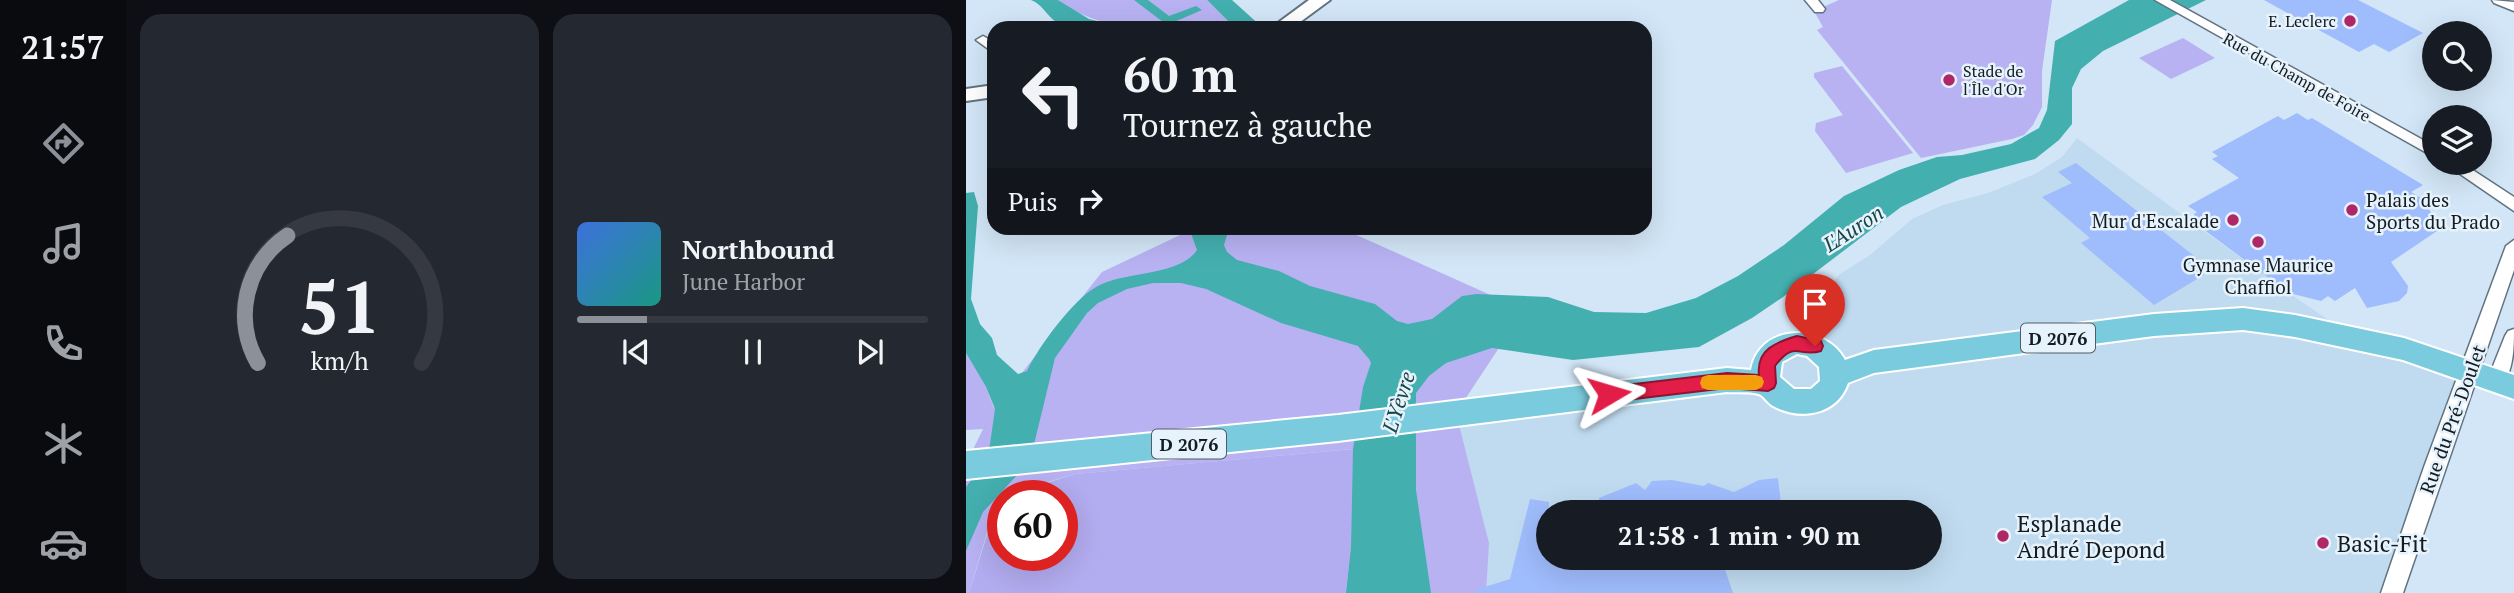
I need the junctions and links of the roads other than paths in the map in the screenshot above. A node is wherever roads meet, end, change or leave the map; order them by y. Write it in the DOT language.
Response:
graph roads {
  1 [pos="1321,0"];
  2 [pos="2162,0"];
  3 [pos="2498,0"];
  4 [pos="2514,8"];
  5 [pos="2190,15"];
  6 [pos="1290,21"];
  7 [pos="2218,30"];
  8 [pos="987,92"];
  9 [pos="966,95"];
  10 [pos="2422,145"];
  11 [pos="2469,175"];
  12 [pos="2514,205"];
  13 [pos="2514,246"];
  14 [pos="2512,347"];
  15 [pos="1833,366"];
  16 [pos="2469,372"];
  17 [pos="1767,374"];
  18 [pos="2505,384"];
  19 [pos="966,465"];
  20 [pos="2392,593"];
  1 -- 6 [label="main road"];
  2 -- 5 [label="street, Rue du Champ de Foire"];
  3 -- 4 [label="street"];
  5 -- 7 [label="street, Rue du Champ de Foire"];
  5 -- 10 [label="street, Rue du Champ de Foire"];
  8 -- 9 [label="main road"];
  11 -- 12 [label="street"];
  13 -- 16 [label="street, Rue du Pré-Doulet"];
  14 -- 18 [label="street, Rue du Pré-Doulet"];
  15 -- 16 [label="main road, D 2076"];
  15 -- 17 [label="main road"];
  15 -- 17 [label="main road"];
  16 -- 18 [label="main road, D 2076"];
  16 -- 20 [label="street, Rue du Pré-Doulet"];
  17 -- 19 [label="main road, D 2076"];
}
